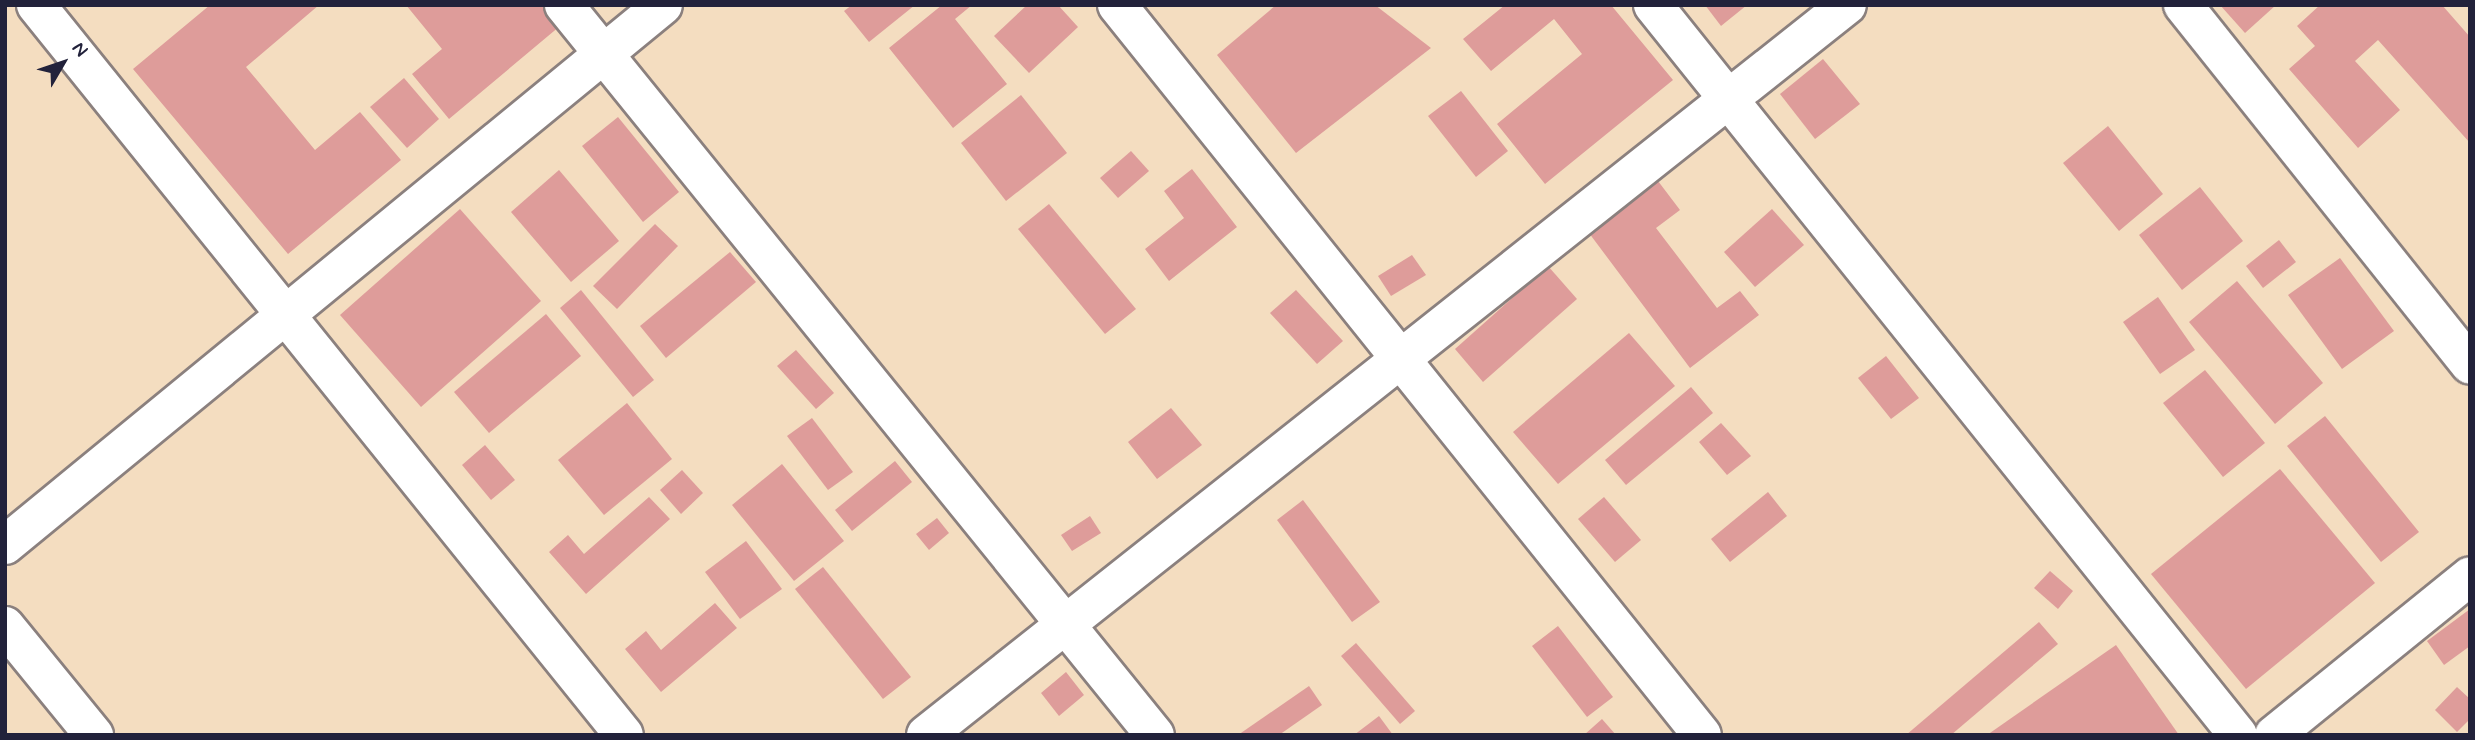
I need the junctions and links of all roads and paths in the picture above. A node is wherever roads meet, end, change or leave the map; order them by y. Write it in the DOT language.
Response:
graph roads {
  1 [pos="36,5"];
  2 [pos="564,5"];
  3 [pos="663,5"];
  4 [pos="1117,5"];
  5 [pos="1653,5"];
  6 [pos="1847,5"];
  7 [pos="2183,5"];
  8 [pos="604,54"];
  9 [pos="1729,99"];
  10 [pos="286,315"];
  11 [pos="1403,357"];
  12 [pos="2470,364"];
  13 [pos="5,545"];
  14 [pos="2470,576"];
  15 [pos="1065,624"];
  16 [pos="5,626"];
  17 [pos="94,735"];
  18 [pos="624,735"];
  19 [pos="926,735"];
  20 [pos="1155,735"];
  21 [pos="1702,735"];
  22 [pos="2238,735"];
  23 [pos="2274,735"];
  1 -- 10 [label="street"];
  2 -- 8 [label="street"];
  3 -- 8 [label="street"];
  4 -- 11 [label="street"];
  5 -- 9 [label="street"];
  6 -- 9 [label="street"];
  7 -- 12 [label="street"];
  8 -- 10 [label="street"];
  8 -- 15 [label="street"];
  9 -- 11 [label="street"];
  9 -- 22 [label="street"];
  10 -- 13 [label="street"];
  10 -- 18 [label="street"];
  11 -- 15 [label="street"];
  11 -- 21 [label="street"];
  14 -- 23 [label="street"];
  15 -- 19 [label="street"];
  15 -- 20 [label="street"];
  16 -- 17 [label="street"];
}
